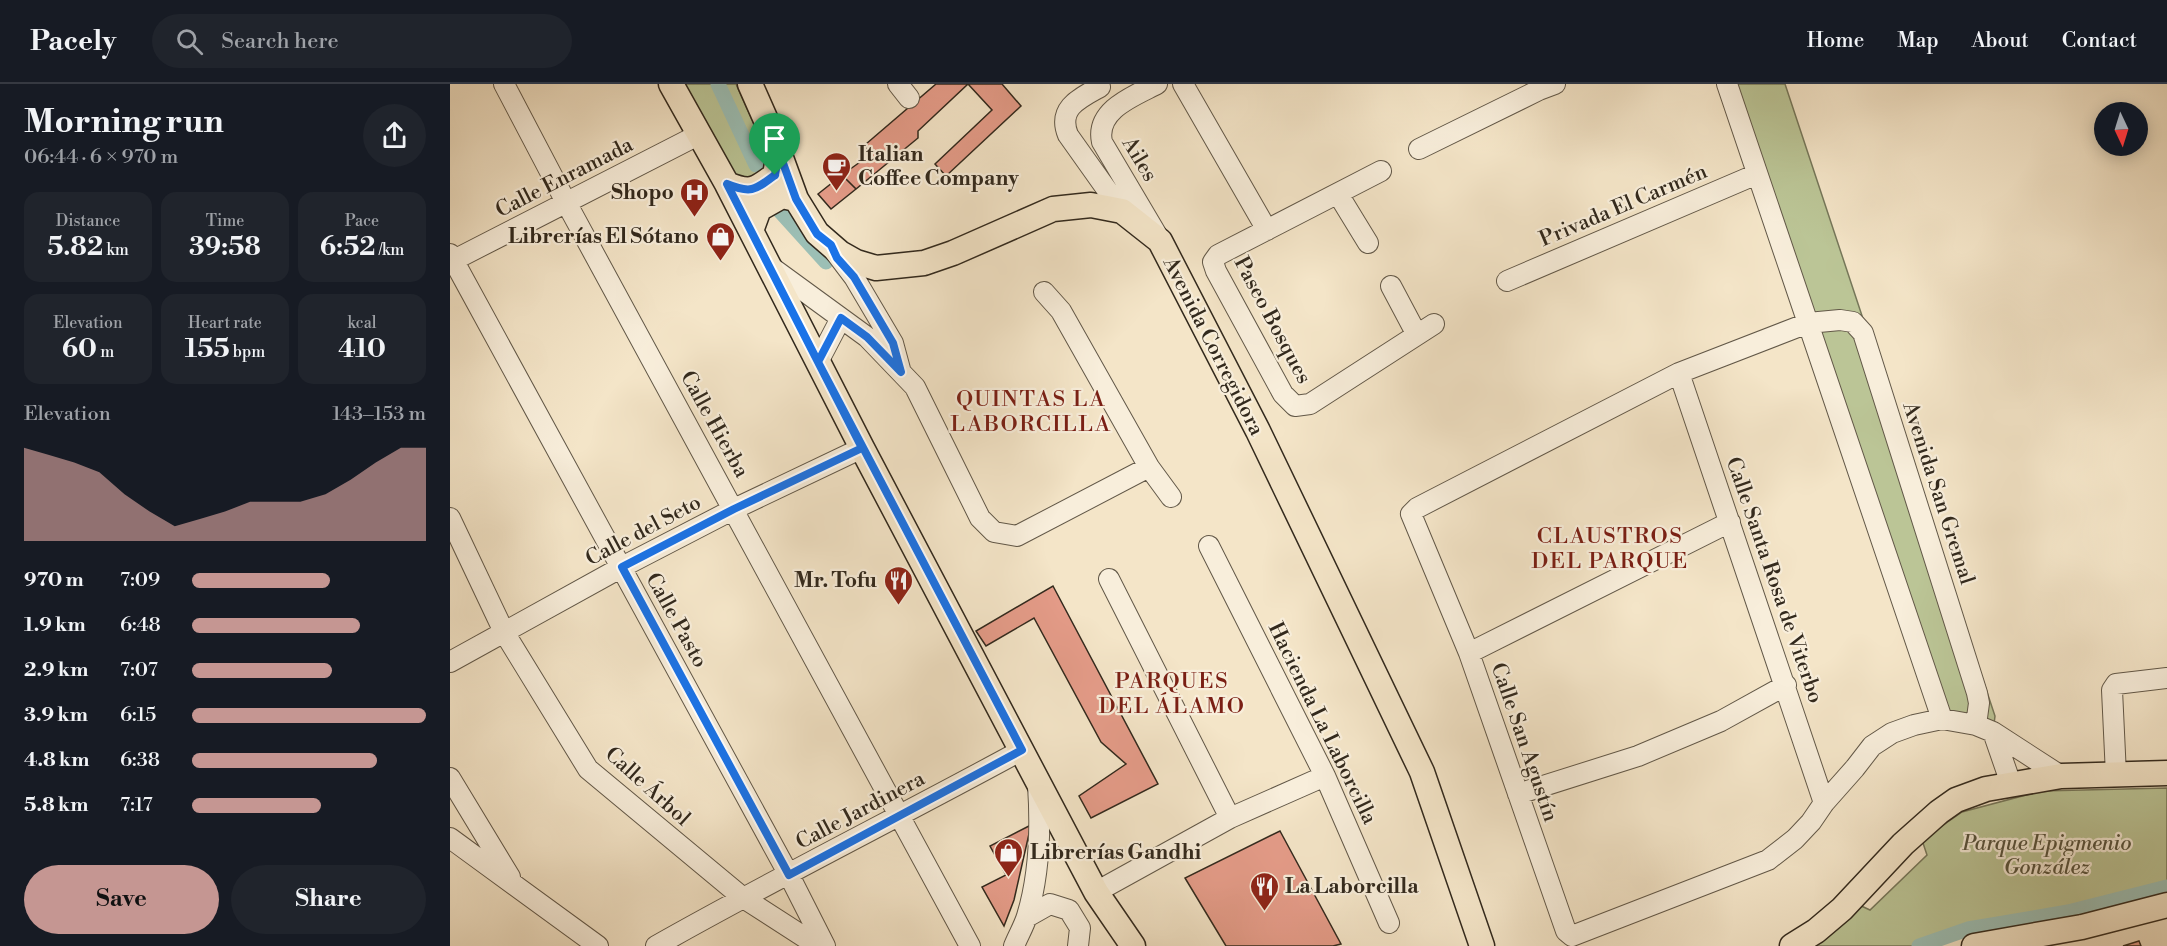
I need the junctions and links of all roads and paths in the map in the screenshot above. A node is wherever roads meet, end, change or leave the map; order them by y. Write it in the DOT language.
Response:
graph roads {
  1 [pos="504,84"];
  2 [pos="671,84"];
  3 [pos="750,84"];
  4 [pos="1157,84"];
  5 [pos="1183,84"];
  6 [pos="1515,84"];
  7 [pos="1727,84"];
  8 [pos="1099,86"];
  9 [pos="1547,87"];
  10 [pos="1120,103"];
  11 [pos="700,134"];
  12 [pos="1419,148"];
  13 [pos="779,152"];
  14 [pos="1381,171"];
  15 [pos="1757,174"];
  16 [pos="1126,183"];
  17 [pos="727,184"];
  18 [pos="1106,189"];
  19 [pos="1338,194"];
  20 [pos="796,199"];
  21 [pos="567,204"];
  22 [pos="1122,211"];
  23 [pos="1268,230"];
  24 [pos="751,231"];
  25 [pos="1160,241"];
  26 [pos="1368,243"];
  27 [pos="831,245"];
  28 [pos="451,259"];
  29 [pos="771,267"];
  30 [pos="1507,281"];
  31 [pos="1391,286"];
  32 [pos="1044,292"];
  33 [pos="841,318"];
  34 [pos="1808,323"];
  35 [pos="1434,324"];
  36 [pos="1417,335"];
  37 [pos="818,362"];
  38 [pos="901,372"];
  39 [pos="1679,373"];
  40 [pos="862,448"];
  41 [pos="1149,467"];
  42 [pos="1172,497"];
  43 [pos="734,509"];
  44 [pos="450,518"];
  45 [pos="1730,522"];
  46 [pos="1209,546"];
  47 [pos="622,567"];
  48 [pos="1109,579"];
  49 [pos="504,632"];
  50 [pos="1469,653"];
  51 [pos="450,662"];
  52 [pos="2167,678"];
  53 [pos="1786,685"];
  54 [pos="1942,719"];
  55 [pos="1985,729"];
  56 [pos="1022,750"];
  57 [pos="2167,773"];
  58 [pos="2116,775"];
  59 [pos="1325,776"];
  60 [pos="2061,776"];
  61 [pos="1038,780"];
  62 [pos="452,782"];
  63 [pos="2012,784"];
  64 [pos="1518,794"];
  65 [pos="1824,803"];
  66 [pos="450,805"];
  67 [pos="898,818"];
  68 [pos="1230,818"];
  69 [pos="450,838"];
  70 [pos="789,875"];
  71 [pos="514,884"];
  72 [pos="1096,892"];
  73 [pos="742,897"];
  74 [pos="2167,905"];
  75 [pos="1027,917"];
  76 [pos="1389,923"];
  77 [pos="2082,927"];
  78 [pos="598,946"];
  79 [pos="656,946"];
  80 [pos="819,946"];
  81 [pos="825,946"];
  82 [pos="970,946"];
  83 [pos="1014,946"];
  84 [pos="1078,946"];
  85 [pos="1132,946"];
  86 [pos="1482,946"];
  87 [pos="1792,946"];
  88 [pos="1974,946"];
  89 [pos="2025,946"];
  1 -- 21 [label="street, Calle Hierba"];
  2 -- 11 [label="main road"];
  3 -- 13 [label="main road, Avenida Corregidora"];
  4 -- 10 [label="street, Ailes"];
  5 -- 23 [label="street, Paseo Bosques"];
  6 -- 9 [label="street"];
  7 -- 15 [label="street"];
  8 -- 10 [label="street"];
  8 -- 18 [label="street"];
  9 -- 12 [label="street"];
  10 -- 16 [label="street, Ailes"];
  11 -- 17 [label="main road"];
  11 -- 21 [label="street, Calle Enramada"];
  13 -- 17 [label="main road"];
  13 -- 20 [label="main road, Avenida Corregidora"];
  14 -- 19 [label="street, Paseo Bosques"];
  15 -- 30 [label="street, Privada El Carmén"];
  15 -- 34 [label="street"];
  16 -- 18 [label="street"];
  16 -- 25 [label="street, Ailes"];
  17 -- 24 [label="main road"];
  18 -- 22 [label="street"];
  19 -- 23 [label="street, Paseo Bosques"];
  19 -- 26 [label="street"];
  20 -- 24 [label="main road"];
  20 -- 27 [label="main road, Avenida Corregidora"];
  21 -- 28 [label="street, Calle Enramada"];
  21 -- 43 [label="street, Calle Hierba"];
  22 -- 25 [label="main road, Avenida Corregidora"];
  22 -- 27 [label="main road, Avenida Corregidora"];
  23 -- 36 [label="street, Paseo Bosques"];
  24 -- 29 [label="main road"];
  25 -- 86 [label="main road, Avenida Corregidora"];
  27 -- 38 [label="street"];
  28 -- 47 [label="street, Calle Pasto"];
  29 -- 33 [label="street"];
  29 -- 37 [label="main road"];
  31 -- 36 [label="street"];
  32 -- 41 [label="street"];
  33 -- 37 [label="street"];
  33 -- 38 [label="street"];
  34 -- 39 [label="street, Calle San Agustín"];
  34 -- 54 [label="street"];
  34 -- 55 [label="street, Avenida San Gremal"];
  35 -- 36 [label="street, Paseo Bosques"];
  37 -- 40 [label="main road"];
  38 -- 41 [label="street"];
  39 -- 45 [label="street, Calle Santa Rosa de Viterbo"];
  39 -- 50 [label="street, Calle San Agustín"];
  40 -- 43 [label="street, Calle del Seto"];
  40 -- 56 [label="main road"];
  41 -- 42 [label="street"];
  43 -- 47 [label="street, Calle del Seto"];
  43 -- 67 [label="street, Calle Hierba"];
  44 -- 49 [label="street, Calle Árbol"];
  45 -- 50 [label="street"];
  45 -- 53 [label="street, Calle Santa Rosa de Viterbo"];
  46 -- 59 [label="street, Hacienda La Laborcilla"];
  47 -- 49 [label="street, Calle del Seto"];
  47 -- 70 [label="street, Calle Pasto"];
  48 -- 68 [label="street"];
  49 -- 51 [label="street, Calle del Seto"];
  49 -- 73 [label="street, Calle Árbol"];
  50 -- 64 [label="street, Calle San Agustín"];
  52 -- 58 [label="street"];
  53 -- 64 [label="street"];
  53 -- 65 [label="street, Calle Santa Rosa de Viterbo"];
  54 -- 55 [label="street, Calle San Agustín"];
  54 -- 65 [label="street, Calle San Agustín"];
  55 -- 60 [label="street, Calle San Agustín"];
  55 -- 63 [label="street"];
  56 -- 61 [label="main road"];
  56 -- 67 [label="street, Calle Jardinera"];
  57 -- 58 [label="main road"];
  58 -- 60 [label="main road"];
  59 -- 68 [label="street"];
  59 -- 76 [label="street, Hacienda La Laborcilla"];
  60 -- 63 [label="main road"];
  61 -- 72 [label="main road"];
  61 -- 75 [label="street"];
  62 -- 66 [label="street"];
  62 -- 71 [label="street"];
  63 -- 87 [label="main road"];
  64 -- 65 [label="street, Calle San Agustín"];
  67 -- 70 [label="street, Calle Jardinera"];
  67 -- 82 [label="street, Calle Hierba"];
  68 -- 72 [label="street"];
  69 -- 71 [label="street"];
  70 -- 73 [label="street, Calle Jardinera"];
  70 -- 81 [label="street, Calle Pasto"];
  71 -- 78 [label="street"];
  72 -- 85 [label="main road"];
  73 -- 79 [label="street, Calle Jardinera"];
  73 -- 80 [label="street, Calle Árbol"];
  74 -- 77 [label="main road"];
  75 -- 83 [label="street"];
  75 -- 84 [label="street"];
  77 -- 88 [label="main road"];
  77 -- 89 [label="main road"];
}
